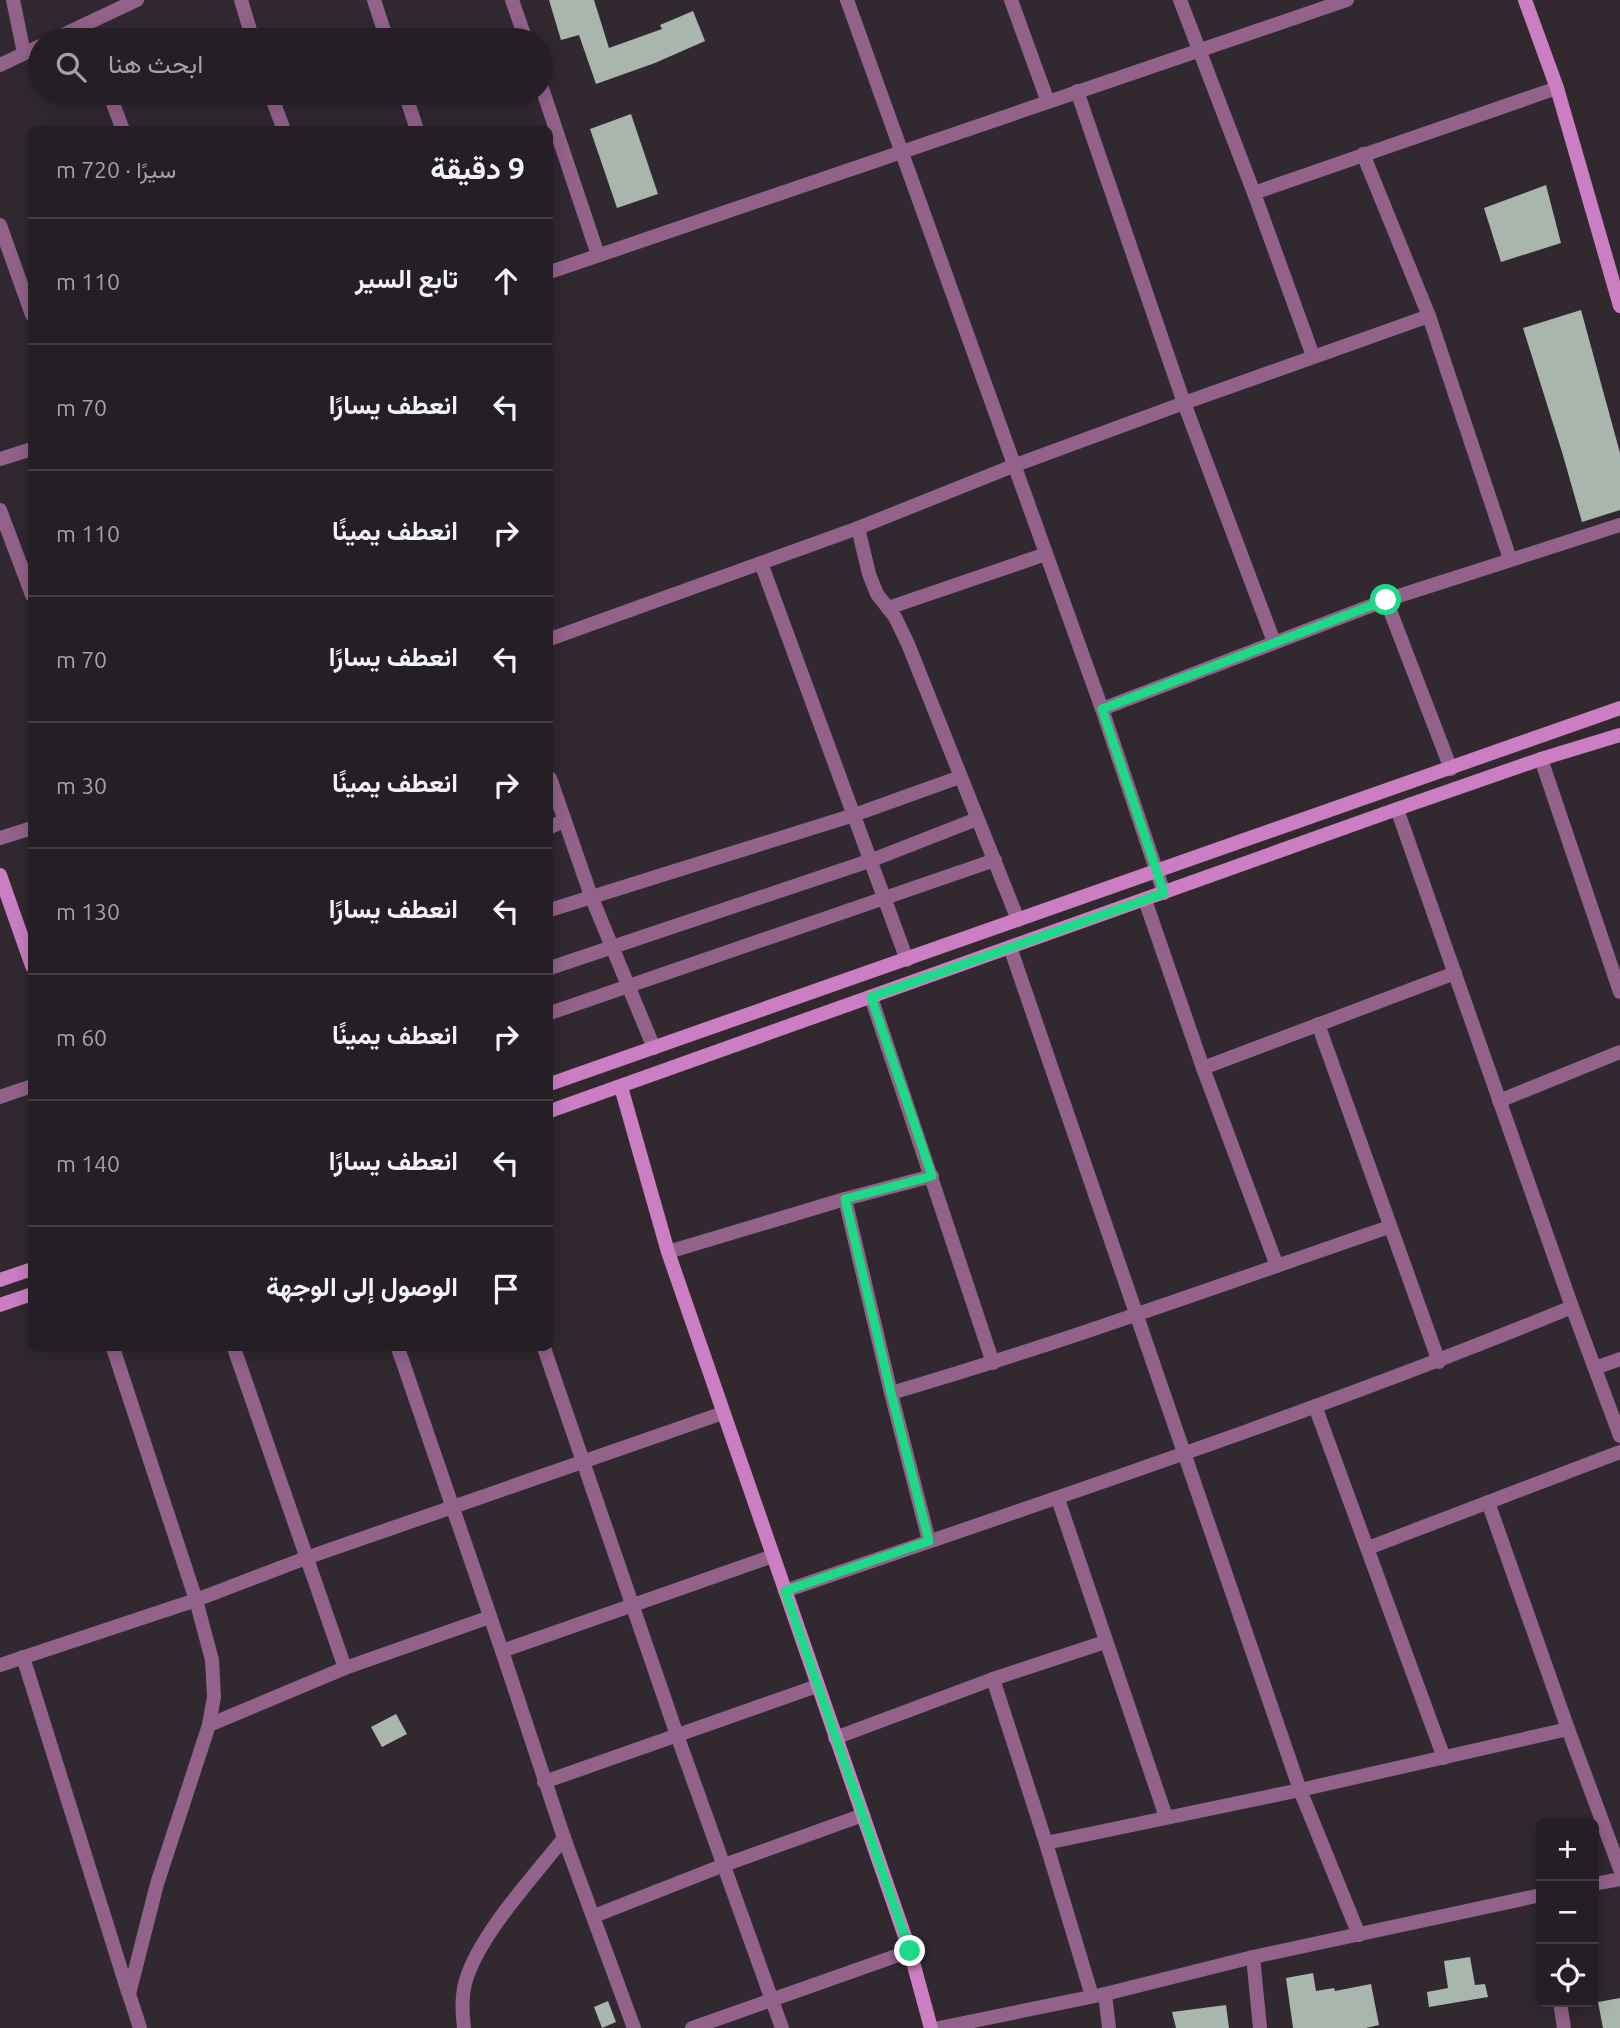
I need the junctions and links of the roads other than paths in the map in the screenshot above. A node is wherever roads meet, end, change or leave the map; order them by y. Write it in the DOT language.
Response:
graph roads {
  1 [pos="13,0"];
  2 [pos="241,0"];
  3 [pos="374,0"];
  4 [pos="512,0"];
  5 [pos="847,0"];
  6 [pos="1011,0"];
  7 [pos="1180,0"];
  8 [pos="1347,0"];
  9 [pos="1525,0"];
  10 [pos="129,2"];
  11 [pos="1325,4"];
  12 [pos="83,26"];
  13 [pos="79,28"];
  14 [pos="249,28"];
  15 [pos="383,28"];
  16 [pos="522,28"];
  17 [pos="1198,50"];
  18 [pos="28,51"];
  19 [pos="24,53"];
  20 [pos="0,65"];
  21 [pos="1557,88"];
  22 [pos="1077,91"];
  23 [pos="1048,102"];
  24 [pos="114,105"];
  25 [pos="275,105"];
  26 [pos="409,105"];
  27 [pos="548,105"];
  28 [pos="121,126"];
  29 [pos="282,126"];
  30 [pos="415,126"];
  31 [pos="903,152"];
  32 [pos="1363,154"];
  33 [pos="1254,193"];
  34 [pos="0,225"];
  35 [pos="598,255"];
  36 [pos="553,271"];
  37 [pos="28,304"];
  38 [pos="1620,306"];
  39 [pos="1429,316"];
  40 [pos="1313,356"];
  41 [pos="1184,403"];
  42 [pos="28,450"];
  43 [pos="0,459"];
  44 [pos="1013,466"];
  45 [pos="0,510"];
  46 [pos="1620,525"];
  47 [pos="858,528"];
  48 [pos="1046,554"];
  49 [pos="1510,559"];
  50 [pos="761,564"];
  51 [pos="28,584"];
  52 [pos="1386,600"];
  53 [pos="888,608"];
  54 [pos="553,638"];
  55 [pos="1274,642"];
  56 [pos="1620,708"];
  57 [pos="1102,709"];
  58 [pos="1620,735"];
  59 [pos="1541,759"];
  60 [pos="1451,769"];
  61 [pos="960,777"];
  62 [pos="553,798"];
  63 [pos="1397,809"];
  64 [pos="853,815"];
  65 [pos="977,819"];
  66 [pos="557,824"];
  67 [pos="28,829"];
  68 [pos="0,838"];
  69 [pos="872,860"];
  70 [pos="995,860"];
  71 [pos="1156,871"];
  72 [pos="0,876"];
  73 [pos="1164,893"];
  74 [pos="591,896"];
  75 [pos="885,898"];
  76 [pos="1144,900"];
  77 [pos="553,909"];
  78 [pos="1018,920"];
  79 [pos="611,946"];
  80 [pos="1010,947"];
  81 [pos="28,955"];
  82 [pos="907,960"];
  83 [pos="553,967"];
  84 [pos="1455,973"];
  85 [pos="627,985"];
  86 [pos="1620,992"];
  87 [pos="871,997"];
  88 [pos="553,1012"];
  89 [pos="1318,1024"];
  90 [pos="654,1048"];
  91 [pos="1620,1052"];
  92 [pos="631,1056"];
  93 [pos="1203,1068"];
  94 [pos="640,1080"];
  95 [pos="553,1083"];
  96 [pos="28,1087"];
  97 [pos="621,1087"];
  98 [pos="0,1097"];
  99 [pos="1499,1101"];
  100 [pos="553,1110"];
  101 [pos="932,1176"];
  102 [pos="845,1199"];
  103 [pos="1389,1227"];
  104 [pos="668,1252"];
  105 [pos="1276,1266"];
  106 [pos="28,1270"];
  107 [pos="0,1280"];
  108 [pos="28,1295"];
  109 [pos="0,1305"];
  110 [pos="1572,1307"];
  111 [pos="1137,1315"];
  112 [pos="114,1351"];
  113 [pos="235,1351"];
  114 [pos="399,1351"];
  115 [pos="545,1351"];
  116 [pos="1620,1359"];
  117 [pos="1439,1362"];
  118 [pos="993,1363"];
  119 [pos="1595,1368"];
  120 [pos="891,1393"];
  121 [pos="1315,1406"];
  122 [pos="723,1413"];
  123 [pos="1620,1436"];
  124 [pos="1183,1452"];
  125 [pos="1620,1452"];
  126 [pos="585,1463"];
  127 [pos="1058,1499"];
  128 [pos="1488,1502"];
  129 [pos="453,1508"];
  130 [pos="929,1541"];
  131 [pos="1368,1548"];
  132 [pos="773,1556"];
  133 [pos="306,1558"];
  134 [pos="785,1591"];
  135 [pos="196,1600"];
  136 [pos="635,1606"];
  137 [pos="490,1617"];
  138 [pos="1105,1642"];
  139 [pos="502,1651"];
  140 [pos="23,1657"];
  141 [pos="0,1665"];
  142 [pos="345,1668"];
  143 [pos="993,1679"];
  144 [pos="817,1686"];
  145 [pos="209,1725"];
  146 [pos="1568,1729"];
  147 [pos="677,1735"];
  148 [pos="835,1738"];
  149 [pos="1444,1758"];
  150 [pos="544,1782"];
  151 [pos="1300,1790"];
  152 [pos="863,1815"];
  153 [pos="1166,1817"];
  154 [pos="564,1838"];
  155 [pos="1046,1843"];
  156 [pos="724,1865"];
  157 [pos="1620,1869"];
  158 [pos="1620,1879"];
  159 [pos="1599,1883"];
  160 [pos="1536,1896"];
  161 [pos="594,1916"];
  162 [pos="1359,1935"];
  163 [pos="910,1951"];
  164 [pos="1253,1957"];
  165 [pos="129,1994"];
  166 [pos="1099,1995"];
  167 [pos="773,1999"];
  168 [pos="1561,2007"];
  169 [pos="139,2028"];
  170 [pos="464,2028"];
  171 [pos="634,2028"];
  172 [pos="692,2028"];
  173 [pos="782,2028"];
  174 [pos="930,2028"];
  175 [pos="939,2028"];
  176 [pos="1109,2028"];
  177 [pos="1260,2028"];
  178 [pos="1564,2028"];
  1 -- 19 [label="street"];
  2 -- 14 [label="street"];
  3 -- 15 [label="street"];
  4 -- 16 [label="street"];
  5 -- 31 [label="street"];
  6 -- 23 [label="street"];
  7 -- 17 [label="street"];
  8 -- 11 [label="street"];
  9 -- 21 [label="street"];
  10 -- 12 [label="street"];
  11 -- 17 [label="street"];
  12 -- 13 [label="street"];
  17 -- 22 [label="street"];
  17 -- 33 [label="street"];
  18 -- 19 [label="street"];
  19 -- 20 [label="street"];
  21 -- 32 [label="street"];
  21 -- 38 [label="street"];
  22 -- 23 [label="street"];
  22 -- 41 [label="street"];
  23 -- 31 [label="street"];
  24 -- 28 [label="street"];
  25 -- 29 [label="street"];
  26 -- 30 [label="street"];
  27 -- 35 [label="street"];
  31 -- 35 [label="street"];
  31 -- 44 [label="street"];
  32 -- 33 [label="street"];
  32 -- 39 [label="street"];
  33 -- 40 [label="street"];
  34 -- 37 [label="street"];
  35 -- 36 [label="street"];
  39 -- 40 [label="street"];
  39 -- 49 [label="street"];
  40 -- 41 [label="street"];
  41 -- 44 [label="street"];
  41 -- 55 [label="street"];
  42 -- 43 [label="street"];
  44 -- 47 [label="street"];
  44 -- 48 [label="street"];
  45 -- 51 [label="street"];
  46 -- 49 [label="street"];
  47 -- 50 [label="street"];
  47 -- 53 [label="street"];
  48 -- 53 [label="street"];
  48 -- 57 [label="street"];
  49 -- 52 [label="street"];
  50 -- 54 [label="street"];
  50 -- 64 [label="street"];
  52 -- 55 [label="street"];
  52 -- 60 [label="street"];
  53 -- 61 [label="street"];
  55 -- 57 [label="street"];
  56 -- 60 [label="street"];
  57 -- 71 [label="street"];
  58 -- 59 [label="street"];
  59 -- 63 [label="street"];
  59 -- 86 [label="street"];
  60 -- 71 [label="street"];
  61 -- 64 [label="street"];
  61 -- 65 [label="street"];
  62 -- 66 [label="street"];
  63 -- 73 [label="street"];
  63 -- 84 [label="street"];
  64 -- 69 [label="street"];
  64 -- 74 [label="street"];
  65 -- 69 [label="street"];
  65 -- 70 [label="street"];
  66 -- 74 [label="street"];
  67 -- 68 [label="street"];
  69 -- 75 [label="street"];
  69 -- 79 [label="street"];
  70 -- 75 [label="street"];
  70 -- 78 [label="street"];
  71 -- 73 [label="street"];
  71 -- 78 [label="street"];
  72 -- 81 [label="street"];
  73 -- 76 [label="street"];
  74 -- 77 [label="street"];
  74 -- 79 [label="street"];
  75 -- 82 [label="street"];
  75 -- 85 [label="street"];
  76 -- 80 [label="street"];
  76 -- 93 [label="street"];
  78 -- 82 [label="street"];
  79 -- 83 [label="street"];
  79 -- 85 [label="street"];
  80 -- 87 [label="street"];
  80 -- 111 [label="street"];
  82 -- 90 [label="street"];
  84 -- 89 [label="street"];
  84 -- 99 [label="street"];
  85 -- 88 [label="street"];
  85 -- 90 [label="street"];
  87 -- 94 [label="street"];
  87 -- 101 [label="street"];
  89 -- 93 [label="street"];
  89 -- 103 [label="street"];
  90 -- 92 [label="street"];
  91 -- 99 [label="street"];
  92 -- 94 [label="street"];
  92 -- 95 [label="street"];
  93 -- 105 [label="street"];
  94 -- 97 [label="street"];
  96 -- 98 [label="street"];
  97 -- 100 [label="street"];
  97 -- 104 [label="street"];
  99 -- 110 [label="street"];
  101 -- 102 [label="street"];
  101 -- 118 [label="street"];
  102 -- 104 [label="street"];
  102 -- 120 [label="street"];
  103 -- 105 [label="street"];
  103 -- 117 [label="street"];
  104 -- 122 [label="street"];
  105 -- 111 [label="street"];
  106 -- 107 [label="street"];
  108 -- 109 [label="street"];
  110 -- 117 [label="street"];
  110 -- 119 [label="street"];
  111 -- 118 [label="street"];
  111 -- 124 [label="street"];
  112 -- 135 [label="street"];
  113 -- 133 [label="street"];
  114 -- 129 [label="street"];
  115 -- 126 [label="street"];
  116 -- 119 [label="street"];
  117 -- 121 [label="street"];
  118 -- 120 [label="street"];
  119 -- 123 [label="street"];
  120 -- 130 [label="street"];
  121 -- 124 [label="street"];
  121 -- 131 [label="street"];
  122 -- 126 [label="street"];
  122 -- 132 [label="street"];
  124 -- 127 [label="street"];
  124 -- 151 [label="street"];
  125 -- 128 [label="street"];
  126 -- 129 [label="street"];
  126 -- 136 [label="street"];
  127 -- 130 [label="street"];
  127 -- 138 [label="street"];
  128 -- 131 [label="street"];
  128 -- 146 [label="street"];
  129 -- 133 [label="street"];
  129 -- 137 [label="street"];
  130 -- 134 [label="street"];
  131 -- 149 [label="street"];
  132 -- 134 [label="street"];
  132 -- 136 [label="street"];
  133 -- 135 [label="street"];
  133 -- 142 [label="street"];
  134 -- 144 [label="street"];
  135 -- 140 [label="street"];
  135 -- 145 [label="street"];
  136 -- 139 [label="street"];
  136 -- 147 [label="street"];
  137 -- 139 [label="street"];
  137 -- 142 [label="street"];
  138 -- 143 [label="street"];
  138 -- 153 [label="street"];
  139 -- 150 [label="street"];
  140 -- 141 [label="street"];
  140 -- 165 [label="street"];
  142 -- 145 [label="street"];
  143 -- 148 [label="street"];
  143 -- 155 [label="street"];
  144 -- 147 [label="street"];
  144 -- 148 [label="street"];
  145 -- 165 [label="street"];
  146 -- 149 [label="street"];
  146 -- 157 [label="street"];
  147 -- 150 [label="street"];
  147 -- 156 [label="street"];
  148 -- 152 [label="street"];
  149 -- 151 [label="street"];
  150 -- 154 [label="street"];
  151 -- 153 [label="street"];
  151 -- 162 [label="street"];
  152 -- 156 [label="street"];
  152 -- 163 [label="street"];
  153 -- 155 [label="street"];
  154 -- 161 [label="street"];
  154 -- 170 [label="street"];
  155 -- 166 [label="street"];
  156 -- 161 [label="street"];
  156 -- 167 [label="street"];
  158 -- 159 [label="street"];
  160 -- 162 [label="street"];
  161 -- 171 [label="street"];
  162 -- 164 [label="street"];
  163 -- 167 [label="street"];
  163 -- 174 [label="street"];
  164 -- 166 [label="street"];
  164 -- 177 [label="street"];
  165 -- 169 [label="street"];
  166 -- 175 [label="street"];
  166 -- 176 [label="street"];
  167 -- 172 [label="street"];
  167 -- 173 [label="street"];
  168 -- 178 [label="street"];
}
